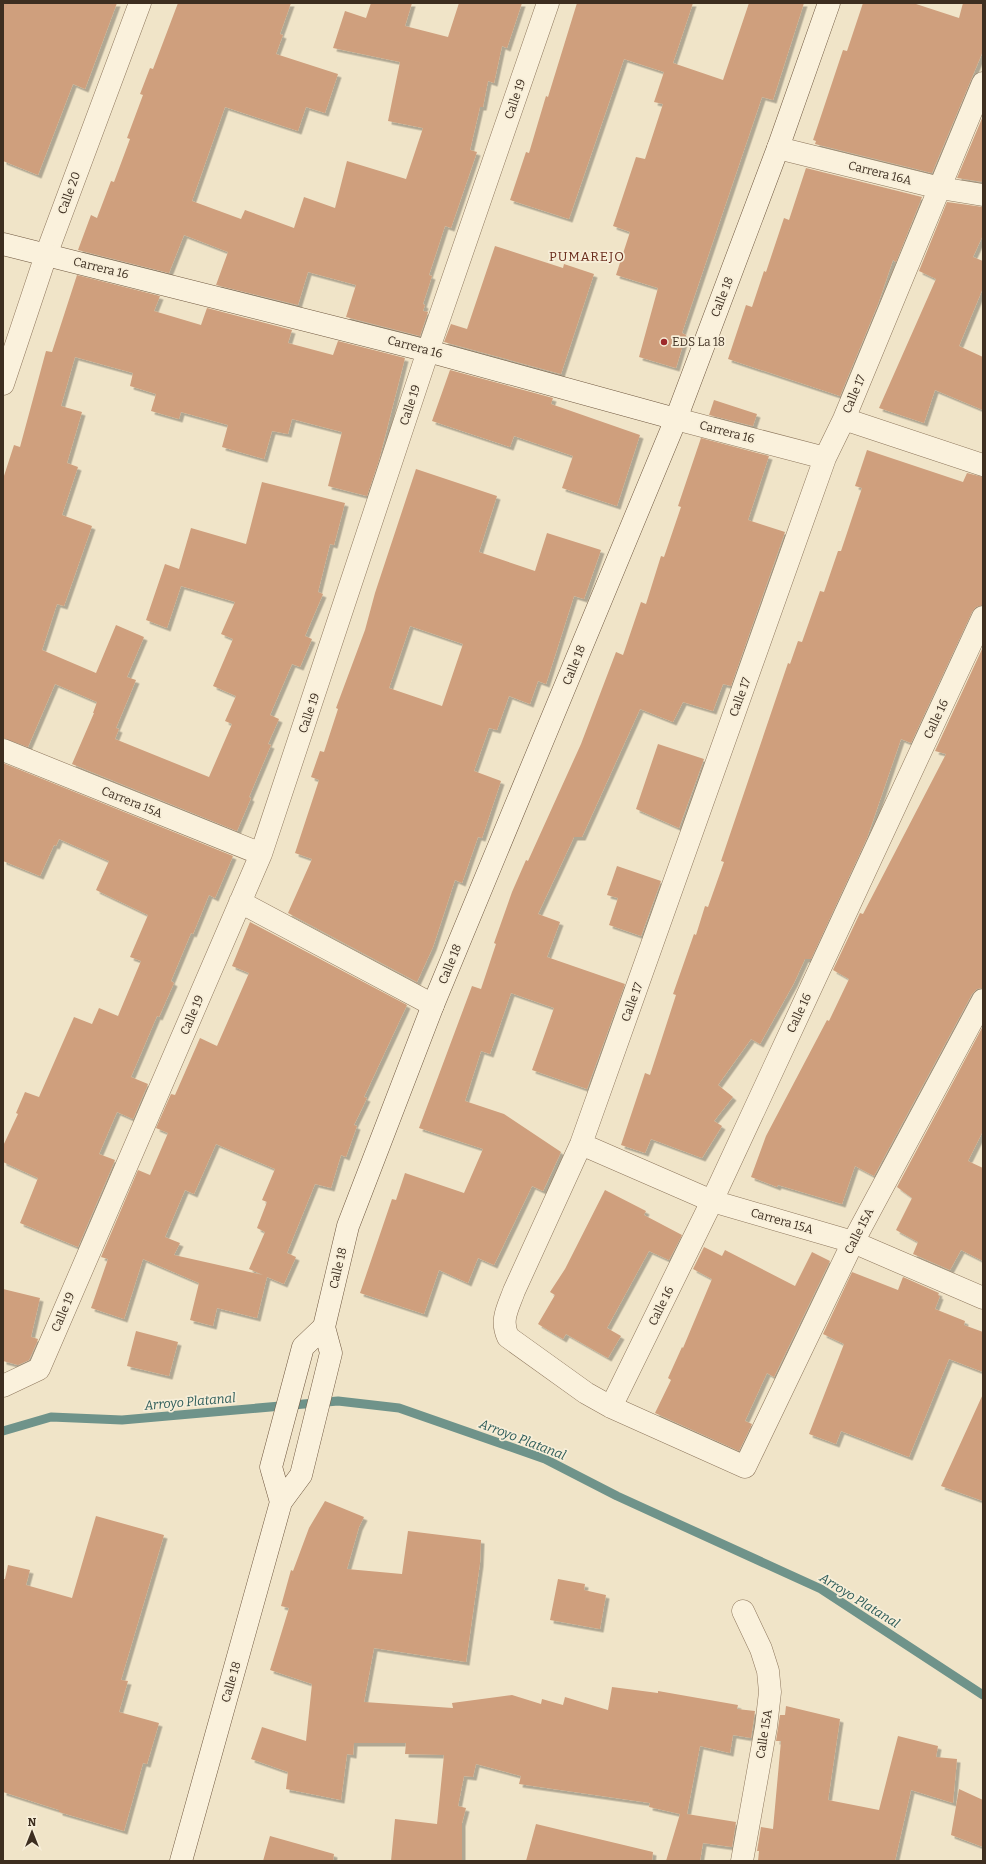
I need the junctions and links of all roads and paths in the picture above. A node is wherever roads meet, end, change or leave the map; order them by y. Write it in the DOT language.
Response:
graph roads {
  1 [pos="140,3"];
  2 [pos="548,3"];
  3 [pos="829,3"];
  4 [pos="983,83"];
  5 [pos="778,148"];
  6 [pos="940,188"];
  7 [pos="983,195"];
  8 [pos="3,244"];
  9 [pos="46,255"];
  10 [pos="428,351"];
  11 [pos="3,384"];
  12 [pos="676,419"];
  13 [pos="844,419"];
  14 [pos="825,458"];
  15 [pos="983,464"];
  16 [pos="983,617"];
  17 [pos="3,750"];
  18 [pos="261,854"];
  19 [pos="240,902"];
  20 [pos="983,1000"];
  21 [pos="433,1005"];
  22 [pos="581,1144"];
  23 [pos="712,1200"];
  24 [pos="852,1242"];
  25 [pos="983,1298"];
  26 [pos="324,1327"];
  27 [pos="3,1386"];
  28 [pos="611,1407"];
  29 [pos="282,1502"];
  30 [pos="743,1611"];
  31 [pos="181,1861"];
  32 [pos="742,1861"];
  1 -- 9 [label="street, Calle 20"];
  2 -- 10 [label="street, Calle 19"];
  3 -- 5 [label="street, Calle 18"];
  4 -- 6 [label="street, Calle 17"];
  5 -- 6 [label="street, Carrera 16A"];
  5 -- 12 [label="street, Calle 18"];
  6 -- 7 [label="street, Carrera 16A"];
  6 -- 13 [label="street, Calle 17"];
  8 -- 9 [label="street, Carrera 16"];
  9 -- 10 [label="street, Carrera 16"];
  9 -- 11 [label="street, Calle 20"];
  10 -- 12 [label="street, Carrera 16"];
  10 -- 18 [label="street, Calle 19"];
  12 -- 14 [label="street, Carrera 16"];
  12 -- 21 [label="street, Calle 18"];
  13 -- 14 [label="street, Calle 17"];
  13 -- 15 [label="street"];
  14 -- 22 [label="street, Calle 17"];
  16 -- 23 [label="street, Calle 16"];
  17 -- 18 [label="street, Carrera 15A"];
  18 -- 19 [label="street, Calle 19"];
  19 -- 21 [label="street"];
  19 -- 27 [label="street, Calle 19"];
  20 -- 24 [label="street, Calle 15A"];
  21 -- 26 [label="street, Calle 18"];
  22 -- 23 [label="street, Carrera 15A"];
  22 -- 28 [label="street, Calle 17"];
  23 -- 24 [label="street, Carrera 15A"];
  23 -- 28 [label="street, Calle 16"];
  24 -- 25 [label="street, Carrera 15A"];
  24 -- 28 [label="street, Calle 15A"];
  26 -- 29 [label="street, Calle 18"];
  26 -- 29 [label="street"];
  29 -- 31 [label="street, Calle 18"];
  30 -- 32 [label="street, Calle 15A"];
}
